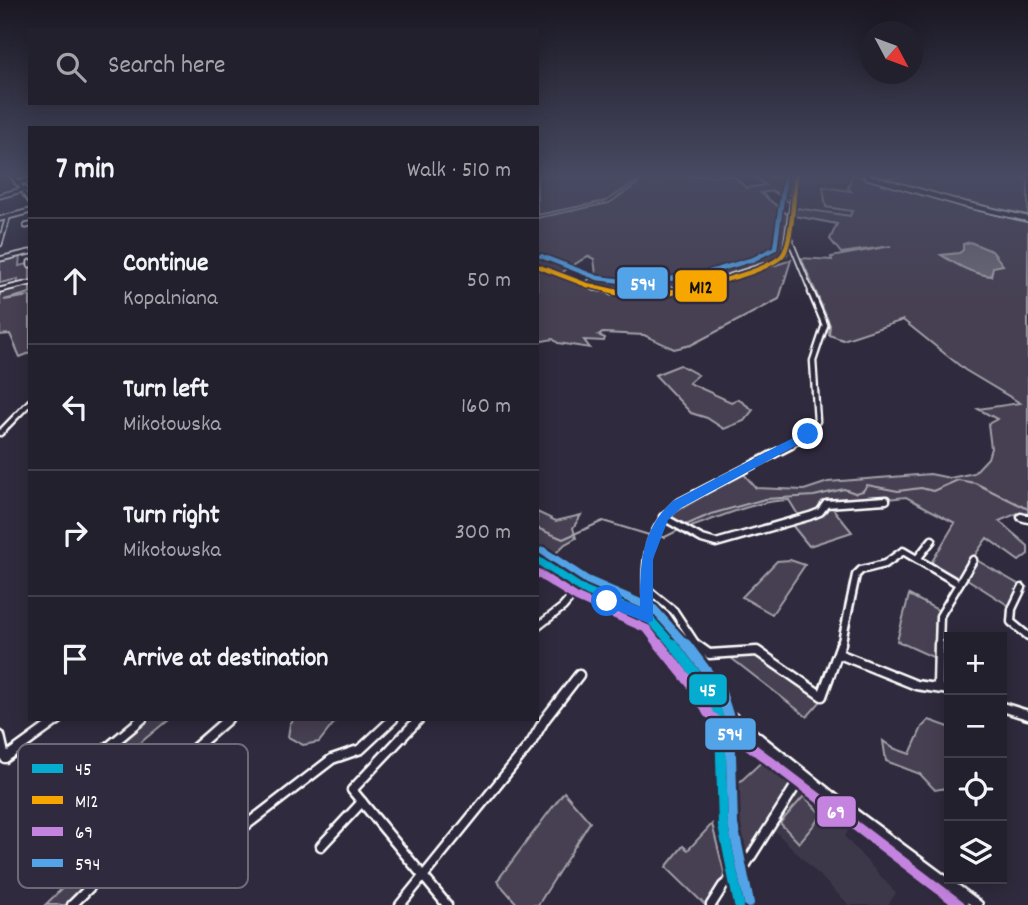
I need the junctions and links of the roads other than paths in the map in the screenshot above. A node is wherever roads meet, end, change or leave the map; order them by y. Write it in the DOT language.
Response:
graph roads {
  1 [pos="8,218"];
  2 [pos="790,218"];
  3 [pos="788,235"];
  4 [pos="0,244"];
  5 [pos="28,252"];
  6 [pos="783,258"];
  7 [pos="0,259"];
  8 [pos="799,260"];
  9 [pos="539,267"];
  10 [pos="28,283"];
  11 [pos="0,290"];
  12 [pos="28,404"];
  13 [pos="0,433"];
  14 [pos="886,500"];
  15 [pos="663,517"];
  16 [pos="1021,517"];
  17 [pos="1028,519"];
  18 [pos="932,540"];
  19 [pos="917,559"];
  20 [pos="973,559"];
  21 [pos="539,561"];
  22 [pos="958,584"];
  23 [pos="579,588"];
  24 [pos="1022,588"];
  25 [pos="647,589"];
  26 [pos="648,617"];
  27 [pos="539,625"];
  28 [pos="1028,636"];
  29 [pos="839,654"];
  30 [pos="579,675"];
  31 [pos="937,686"];
  32 [pos="944,688"];
  33 [pos="717,708"];
  34 [pos="1007,709"];
  35 [pos="1028,715"];
  36 [pos="56,721"];
  37 [pos="140,721"];
  38 [pos="226,721"];
  39 [pos="391,721"];
  40 [pos="417,721"];
  41 [pos="0,736"];
  42 [pos="24,744"];
  43 [pos="112,744"];
  44 [pos="199,744"];
  45 [pos="18,749"];
  46 [pos="803,774"];
  47 [pos="362,802"];
  48 [pos="248,824"];
  49 [pos="321,846"];
  50 [pos="424,877"];
  51 [pos="733,879"];
  52 [pos="89,888"];
  53 [pos="72,905"];
  54 [pos="400,905"];
  55 [pos="447,905"];
  56 [pos="711,905"];
  57 [pos="739,905"];
  58 [pos="978,905"];
  1 -- 4 [label="street"];
  2 -- 3 [label="street"];
  3 -- 6 [label="street"];
  3 -- 8 [label="street"];
  5 -- 7 [label="street"];
  6 -- 8 [label="street"];
  6 -- 9 [label="street"];
  8 -- 15 [label="street"];
  10 -- 11 [label="street"];
  12 -- 13 [label="street"];
  14 -- 15 [label="street"];
  15 -- 25 [label="street"];
  16 -- 17 [label="street"];
  18 -- 19 [label="street"];
  19 -- 22 [label="street"];
  19 -- 29 [label="street"];
  20 -- 22 [label="street"];
  21 -- 23 [label="street"];
  22 -- 31 [label="street"];
  23 -- 26 [label="street"];
  23 -- 27 [label="street"];
  24 -- 28 [label="street"];
  25 -- 26 [label="street"];
  25 -- 29 [label="street"];
  26 -- 33 [label="street"];
  29 -- 31 [label="street"];
  30 -- 50 [label="street"];
  31 -- 32 [label="street"];
  33 -- 46 [label="street"];
  33 -- 51 [label="street"];
  34 -- 35 [label="street"];
  36 -- 42 [label="street"];
  37 -- 43 [label="street"];
  38 -- 44 [label="street"];
  39 -- 48 [label="street"];
  40 -- 47 [label="street"];
  41 -- 45 [label="street"];
  46 -- 51 [label="street"];
  46 -- 58 [label="street"];
  47 -- 49 [label="street"];
  47 -- 50 [label="street"];
  50 -- 54 [label="street"];
  50 -- 55 [label="street"];
  51 -- 56 [label="street"];
  51 -- 57 [label="street"];
  52 -- 53 [label="street"];
}
